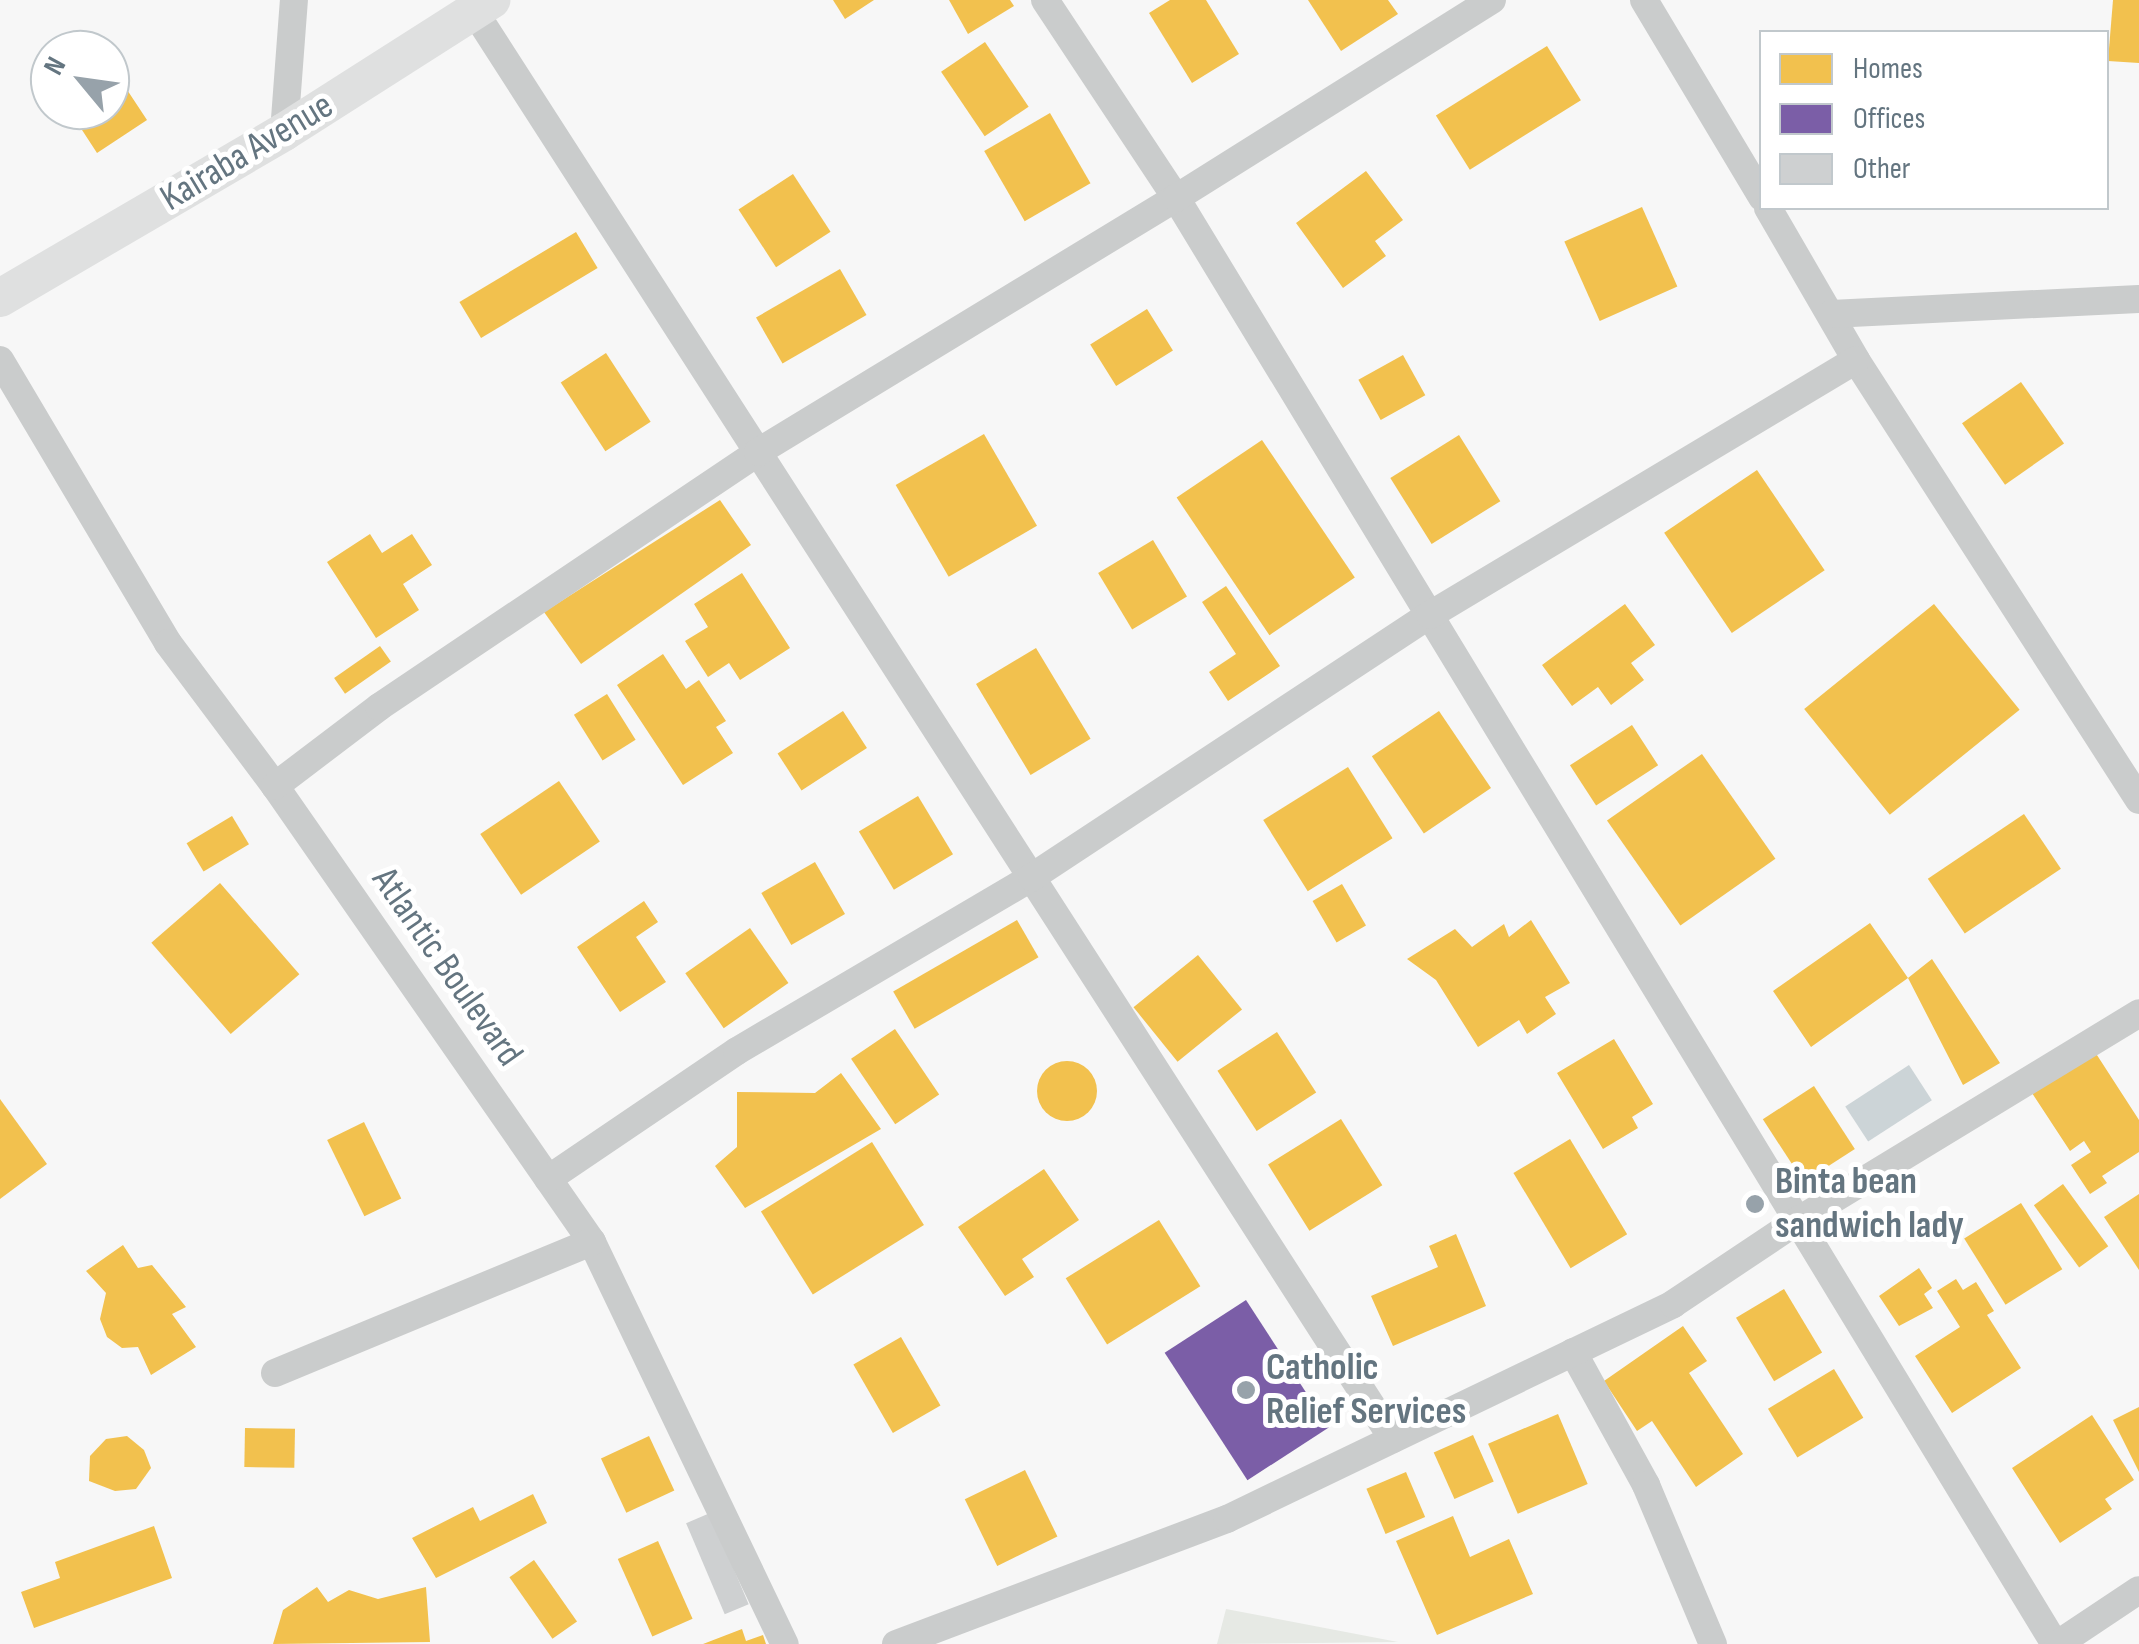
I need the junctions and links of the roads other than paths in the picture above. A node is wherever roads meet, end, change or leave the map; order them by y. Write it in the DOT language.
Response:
graph roads {
  1 [pos="294,0"];
  2 [pos="1045,0"];
  3 [pos="1492,0"];
  4 [pos="1644,0"];
  5 [pos="483,5"];
  6 [pos="284,132"];
  7 [pos="1759,192"];
  8 [pos="1176,198"];
  9 [pos="1769,210"];
  10 [pos="0,298"];
  11 [pos="2139,299"];
  12 [pos="1832,314"];
  13 [pos="0,360"];
  14 [pos="1856,360"];
  15 [pos="758,452"];
  16 [pos="1430,616"];
  17 [pos="275,786"];
  18 [pos="2139,800"];
  19 [pos="1032,877"];
  20 [pos="2139,1012"];
  21 [pos="548,1178"];
  22 [pos="1799,1220"];
  23 [pos="592,1242"];
  24 [pos="1573,1352"];
  25 [pos="275,1374"];
  26 [pos="1393,1439"];
  27 [pos="2139,1590"];
  28 [pos="785,1644"];
  29 [pos="896,1644"];
  30 [pos="1713,1644"];
  31 [pos="2056,1644"];
  1 -- 6 [label="street"];
  2 -- 8 [label="street"];
  3 -- 8 [label="street"];
  4 -- 7 [label="street"];
  5 -- 6 [label="street, Kairaba Avenue"];
  5 -- 15 [label="street"];
  6 -- 10 [label="street, Kairaba Avenue"];
  8 -- 15 [label="street"];
  8 -- 16 [label="street"];
  9 -- 12 [label="street"];
  11 -- 12 [label="street"];
  12 -- 14 [label="street"];
  13 -- 17 [label="street, Atlantic Boulevard"];
  14 -- 16 [label="street"];
  14 -- 18 [label="street"];
  15 -- 17 [label="street"];
  15 -- 19 [label="street"];
  16 -- 19 [label="street"];
  16 -- 22 [label="street"];
  17 -- 21 [label="street, Atlantic Boulevard"];
  19 -- 21 [label="street"];
  19 -- 26 [label="street"];
  20 -- 22 [label="street"];
  21 -- 23 [label="street, Atlantic Boulevard"];
  22 -- 24 [label="street"];
  22 -- 31 [label="street"];
  23 -- 25 [label="street"];
  23 -- 28 [label="street, Atlantic Boulevard"];
  24 -- 26 [label="street"];
  24 -- 30 [label="street"];
  26 -- 29 [label="street"];
  27 -- 31 [label="street"];
}
